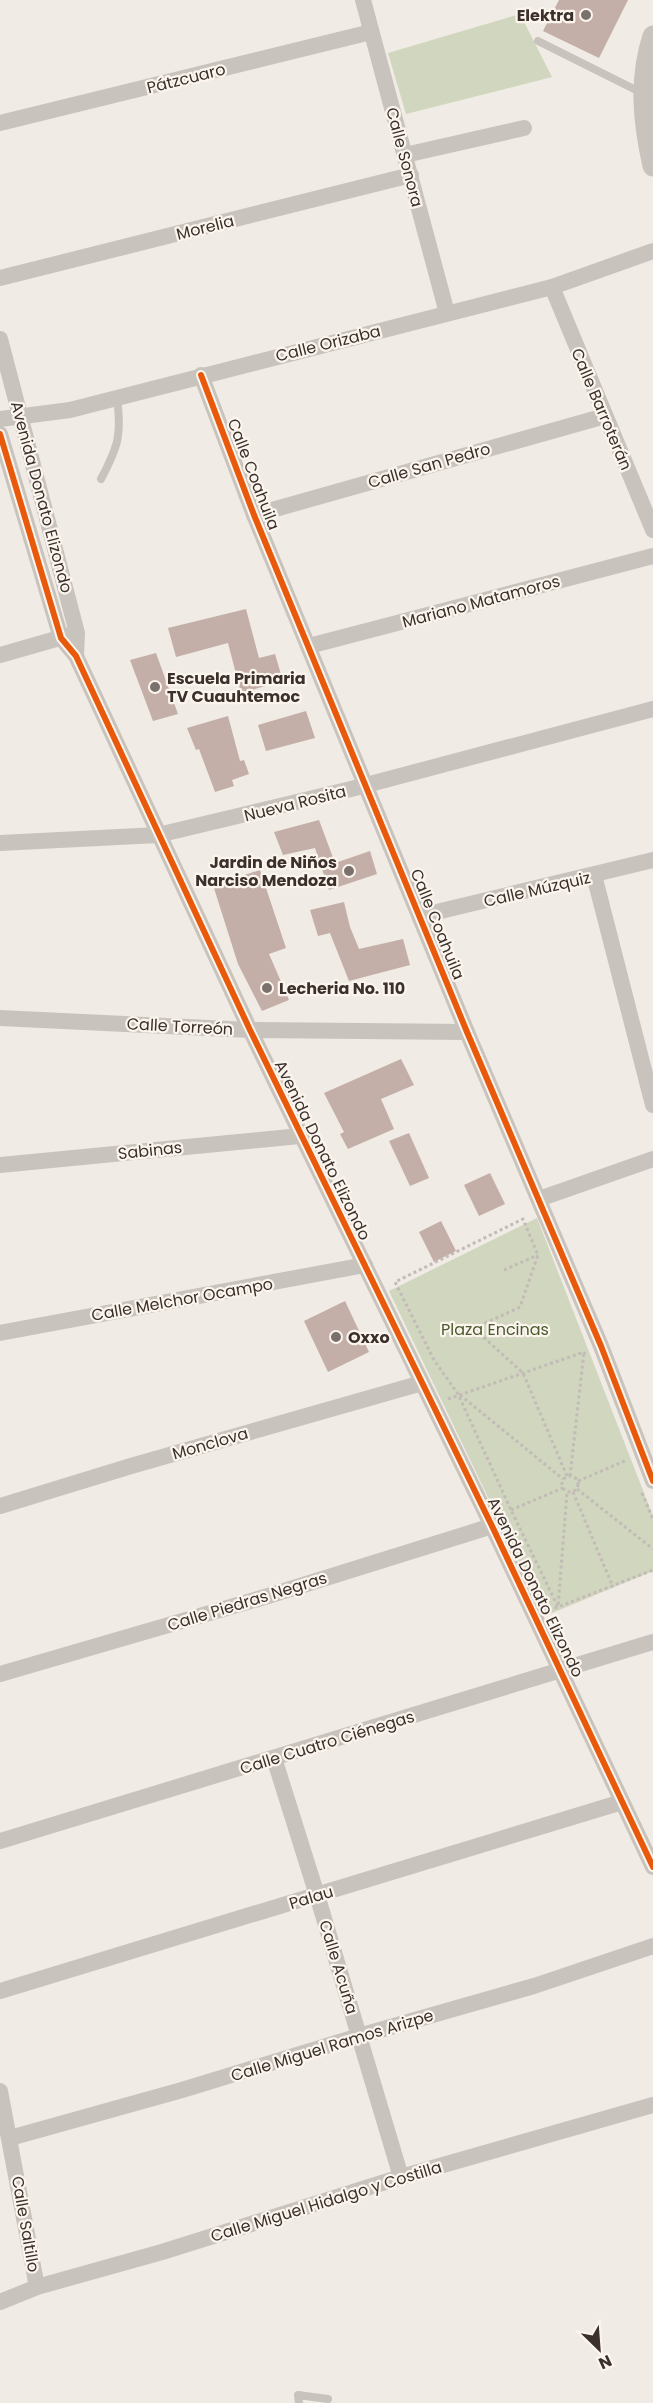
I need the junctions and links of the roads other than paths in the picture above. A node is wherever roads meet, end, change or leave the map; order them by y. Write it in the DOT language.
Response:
graph roads {
  1 [pos="363,0"];
  2 [pos="371,32"];
  3 [pos="653,36"];
  4 [pos="538,41"];
  5 [pos="648,96"];
  6 [pos="0,123"];
  7 [pos="524,128"];
  8 [pos="405,155"];
  9 [pos="653,166"];
  10 [pos="411,175"];
  11 [pos="653,251"];
  12 [pos="0,278"];
  13 [pos="552,287"];
  14 [pos="447,313"];
  15 [pos="0,339"];
  16 [pos="201,375"];
  17 [pos="117,398"];
  18 [pos="605,416"];
  19 [pos="20,417"];
  20 [pos="0,419"];
  21 [pos="0,434"];
  22 [pos="101,479"];
  23 [pos="254,514"];
  24 [pos="653,530"];
  25 [pos="653,556"];
  26 [pos="69,635"];
  27 [pos="309,646"];
  28 [pos="0,655"];
  29 [pos="653,709"];
  30 [pos="366,786"];
  31 [pos="158,835"];
  32 [pos="0,843"];
  33 [pos="653,860"];
  34 [pos="594,875"];
  35 [pos="420,916"];
  36 [pos="0,1018"];
  37 [pos="250,1030"];
  38 [pos="467,1032"];
  39 [pos="653,1105"];
  40 [pos="300,1136"];
  41 [pos="653,1159"];
  42 [pos="0,1165"];
  43 [pos="539,1199"];
  44 [pos="365,1265"];
  45 [pos="0,1333"];
  46 [pos="422,1383"];
  47 [pos="649,1481"];
  48 [pos="0,1506"];
  49 [pos="492,1526"];
  50 [pos="653,1642"];
  51 [pos="561,1670"];
  52 [pos="0,1674"];
  53 [pos="274,1758"];
  54 [pos="622,1802"];
  55 [pos="0,1841"];
  56 [pos="653,1867"];
  57 [pos="317,1895"];
  58 [pos="653,1946"];
  59 [pos="0,1991"];
  60 [pos="359,2036"];
  61 [pos="0,2091"];
  62 [pos="653,2105"];
  63 [pos="10,2138"];
  64 [pos="401,2177"];
  65 [pos="37,2287"];
  66 [pos="0,2302"];
  67 [pos="328,2399"];
  68 [pos="299,2403"];
  1 -- 2 [label="street, Calle Sonora"];
  2 -- 6 [label="street, Pátzcuaro"];
  2 -- 8 [label="street, Calle Sonora"];
  3 -- 5 [label="street"];
  4 -- 5 [label="lane"];
  5 -- 9 [label="street"];
  7 -- 8 [label="street"];
  8 -- 10 [label="street, Calle Sonora"];
  10 -- 12 [label="street, Morelia"];
  10 -- 14 [label="street, Calle Sonora"];
  11 -- 13 [label="street, Calle Orizaba"];
  13 -- 14 [label="street, Calle Orizaba"];
  13 -- 18 [label="street, Calle Barroterán"];
  14 -- 16 [label="street, Calle Orizaba"];
  15 -- 19 [label="street, Avenida Donato Elizondo"];
  16 -- 17 [label="street, Calle Orizaba"];
  16 -- 23 [label="street, Calle Coahuila"];
  17 -- 19 [label="street, Calle Orizaba"];
  17 -- 22 [label="lane"];
  18 -- 23 [label="street, Calle San Pedro"];
  18 -- 24 [label="street, Calle Barroterán"];
  19 -- 20 [label="street, Calle Orizaba"];
  19 -- 26 [label="street, Avenida Donato Elizondo"];
  21 -- 26 [label="street, Avenida Donato Elizondo"];
  23 -- 27 [label="street, Calle Coahuila"];
  25 -- 27 [label="street, Mariano Matamoros"];
  26 -- 28 [label="street"];
  26 -- 31 [label="street, Avenida Donato Elizondo"];
  27 -- 30 [label="street, Calle Coahuila"];
  29 -- 30 [label="street, Nueva Rosita"];
  30 -- 31 [label="street, Nueva Rosita"];
  30 -- 35 [label="street, Calle Coahuila"];
  31 -- 32 [label="street, Nueva Rosita"];
  31 -- 37 [label="street, Avenida Donato Elizondo"];
  33 -- 34 [label="street, Calle Múzquiz"];
  34 -- 35 [label="street, Calle Múzquiz"];
  34 -- 39 [label="street"];
  35 -- 38 [label="street, Calle Coahuila"];
  36 -- 37 [label="street, Calle Torreón"];
  37 -- 38 [label="street, Calle Torreón"];
  37 -- 40 [label="street, Avenida Donato Elizondo"];
  38 -- 43 [label="street, Calle Coahuila"];
  40 -- 42 [label="street, Sabinas"];
  40 -- 44 [label="street, Avenida Donato Elizondo"];
  41 -- 43 [label="street"];
  43 -- 47 [label="street, Calle Coahuila"];
  44 -- 45 [label="street, Calle Melchor Ocampo"];
  44 -- 46 [label="street, Avenida Donato Elizondo"];
  46 -- 48 [label="street, Monclova"];
  46 -- 49 [label="street, Avenida Donato Elizondo"];
  49 -- 51 [label="street, Avenida Donato Elizondo"];
  49 -- 52 [label="street, Calle Piedras Negras"];
  50 -- 51 [label="street, Calle Cuatro Ciénegas"];
  51 -- 53 [label="street, Calle Cuatro Ciénegas"];
  51 -- 54 [label="street, Avenida Donato Elizondo"];
  53 -- 55 [label="street, Calle Cuatro Ciénegas"];
  53 -- 57 [label="street, Calle Acuña"];
  54 -- 56 [label="street, Avenida Donato Elizondo"];
  54 -- 57 [label="street, Palau"];
  57 -- 59 [label="street, Palau"];
  57 -- 60 [label="street, Calle Acuña"];
  58 -- 60 [label="street, Calle Miguel Ramos Arizpe"];
  60 -- 63 [label="street, Calle Miguel Ramos Arizpe"];
  60 -- 64 [label="street, Calle Acuña"];
  61 -- 63 [label="street, Calle Saltillo"];
  62 -- 64 [label="street, Calle Miguel Hidalgo y Costilla"];
  63 -- 65 [label="street, Calle Saltillo"];
  64 -- 65 [label="street, Calle Miguel Hidalgo y Costilla"];
  65 -- 66 [label="street, Calle Miguel Hidalgo y Costilla"];
  67 -- 68 [label="lane"];
}
